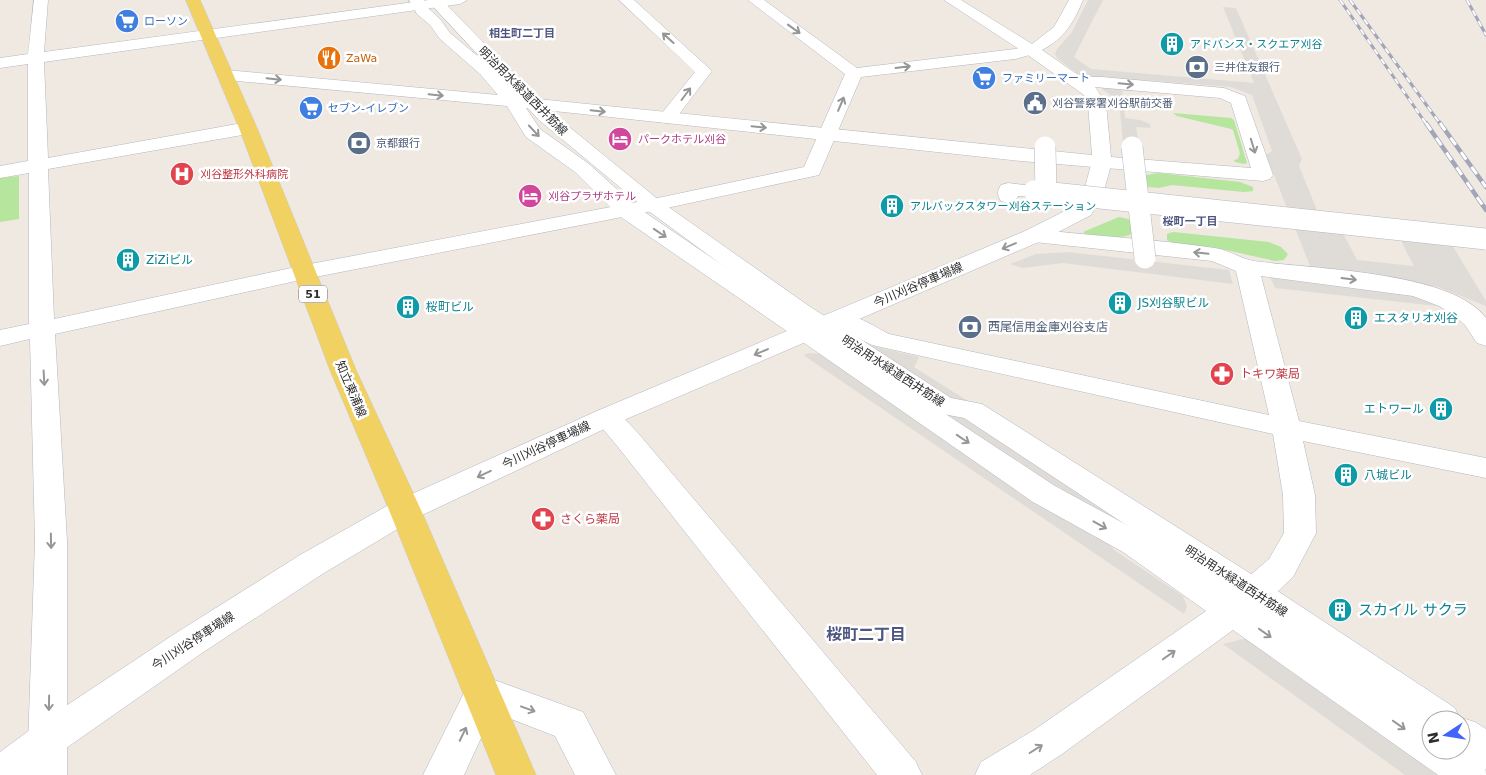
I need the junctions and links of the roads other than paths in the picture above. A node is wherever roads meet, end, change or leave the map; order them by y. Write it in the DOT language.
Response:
graph roads {
  1 [pos="41,0"];
  2 [pos="193,0"];
  3 [pos="626,0"];
  4 [pos="755,0"];
  5 [pos="951,0"];
  6 [pos="1076,0"];
  7 [pos="434,2"];
  8 [pos="208,34"];
  9 [pos="1031,50"];
  10 [pos="36,58"];
  11 [pos="0,63"];
  12 [pos="854,73"];
  13 [pos="226,75"];
  14 [pos="1078,82"];
  15 [pos="524,103"];
  16 [pos="667,118"];
  17 [pos="248,128"];
  18 [pos="827,134"];
  19 [pos="1045,147"];
  20 [pos="1132,147"];
  21 [pos="1102,161"];
  22 [pos="37,167"];
  23 [pos="0,172"];
  24 [pos="1046,192"];
  25 [pos="1008,197"];
  26 [pos="1138,202"];
  27 [pos="652,205"];
  28 [pos="626,210"];
  29 [pos="1034,236"];
  30 [pos="1486,239"];
  31 [pos="1145,258"];
  32 [pos="1247,267"];
  33 [pos="305,272"];
  34 [pos="822,326"];
  35 [pos="42,330"];
  36 [pos="0,338"];
  37 [pos="1486,338"];
  38 [pos="607,417"];
  39 [pos="1286,428"];
  40 [pos="1486,468"];
  41 [pos="405,510"];
  42 [pos="1244,602"];
  43 [pos="483,692"];
  44 [pos="1424,710"];
  45 [pos="1421,740"];
  46 [pos="1471,741"];
  47 [pos="1486,751"];
  48 [pos="48,757"];
  49 [pos="1449,760"];
  50 [pos="1,775"];
  51 [pos="442,775"];
  52 [pos="516,775"];
  53 [pos="596,775"];
  54 [pos="902,775"];
  55 [pos="995,775"];
  56 [pos="1471,775"];
  1 -- 10 [label="street"];
  2 -- 8 [label="main road, 知立東浦線 / 51"];
  16 -- 3 [label="street, one-way"];
  4 -- 12 [label="street, one-way"];
  5 -- 9 [label="street"];
  6 -- 9 [label="street"];
  7 -- 8 [label="street"];
  7 -- 15 [label="street, 明治用水緑道西井筋線"];
  8 -- 10 [label="street"];
  8 -- 13 [label="main road, 知立東浦線 / 51"];
  12 -- 9 [label="street, one-way"];
  9 -- 14 [label="street"];
  10 -- 11 [label="street"];
  10 -- 22 [label="street"];
  18 -- 12 [label="street, one-way"];
  13 -- 15 [label="street, one-way"];
  13 -- 17 [label="main road, 知立東浦線 / 51"];
  14 -- 21 [label="street"];
  14 -- 21 [label="street, one-way"];
  15 -- 16 [label="street, one-way"];
  15 -- 27 [label="street, 明治用水緑道西井筋線"];
  15 -- 28 [label="street, one-way"];
  16 -- 18 [label="street, one-way"];
  17 -- 22 [label="street"];
  17 -- 33 [label="main road, 知立東浦線 / 51"];
  18 -- 21 [label="street"];
  18 -- 27 [label="street"];
  19 -- 24 [label="street, bridge"];
  20 -- 26 [label="street, bridge"];
  21 -- 29 [label="street, 今川刈谷停車場線"];
  22 -- 23 [label="street"];
  22 -- 35 [label="street"];
  24 -- 25 [label="street, bridge"];
  24 -- 26 [label="street, bridge"];
  26 -- 30 [label="street, bridge"];
  26 -- 31 [label="street, bridge"];
  27 -- 28 [label="street"];
  27 -- 34 [label="street, 明治用水緑道西井筋線"];
  28 -- 33 [label="street"];
  28 -- 34 [label="street, one-way"];
  32 -- 29 [label="street, one-way"];
  29 -- 34 [label="street, 今川刈谷停車場線, one-way"];
  32 -- 37 [label="street, one-way"];
  32 -- 39 [label="street"];
  33 -- 35 [label="street"];
  33 -- 41 [label="main road, 知立東浦線 / 51"];
  34 -- 38 [label="street, 今川刈谷停車場線, one-way"];
  34 -- 39 [label="street"];
  34 -- 42 [label="street"];
  35 -- 36 [label="street"];
  35 -- 48 [label="street, one-way"];
  38 -- 41 [label="street, 今川刈谷停車場線, one-way"];
  38 -- 54 [label="street"];
  39 -- 40 [label="street"];
  39 -- 42 [label="street"];
  41 -- 43 [label="main road, 知立東浦線 / 51"];
  41 -- 48 [label="street, 今川刈谷停車場線"];
  42 -- 44 [label="street, 明治用水緑道西井筋線"];
  42 -- 45 [label="street, one-way"];
  55 -- 42 [label="street, one-way"];
  51 -- 43 [label="street, one-way"];
  43 -- 52 [label="main road, 知立東浦線 / 51"];
  43 -- 53 [label="street, one-way"];
  46 -- 47 [label="street"];
  48 -- 50 [label="street, 今川刈谷停車場線"];
  49 -- 56 [label="street"];
}
